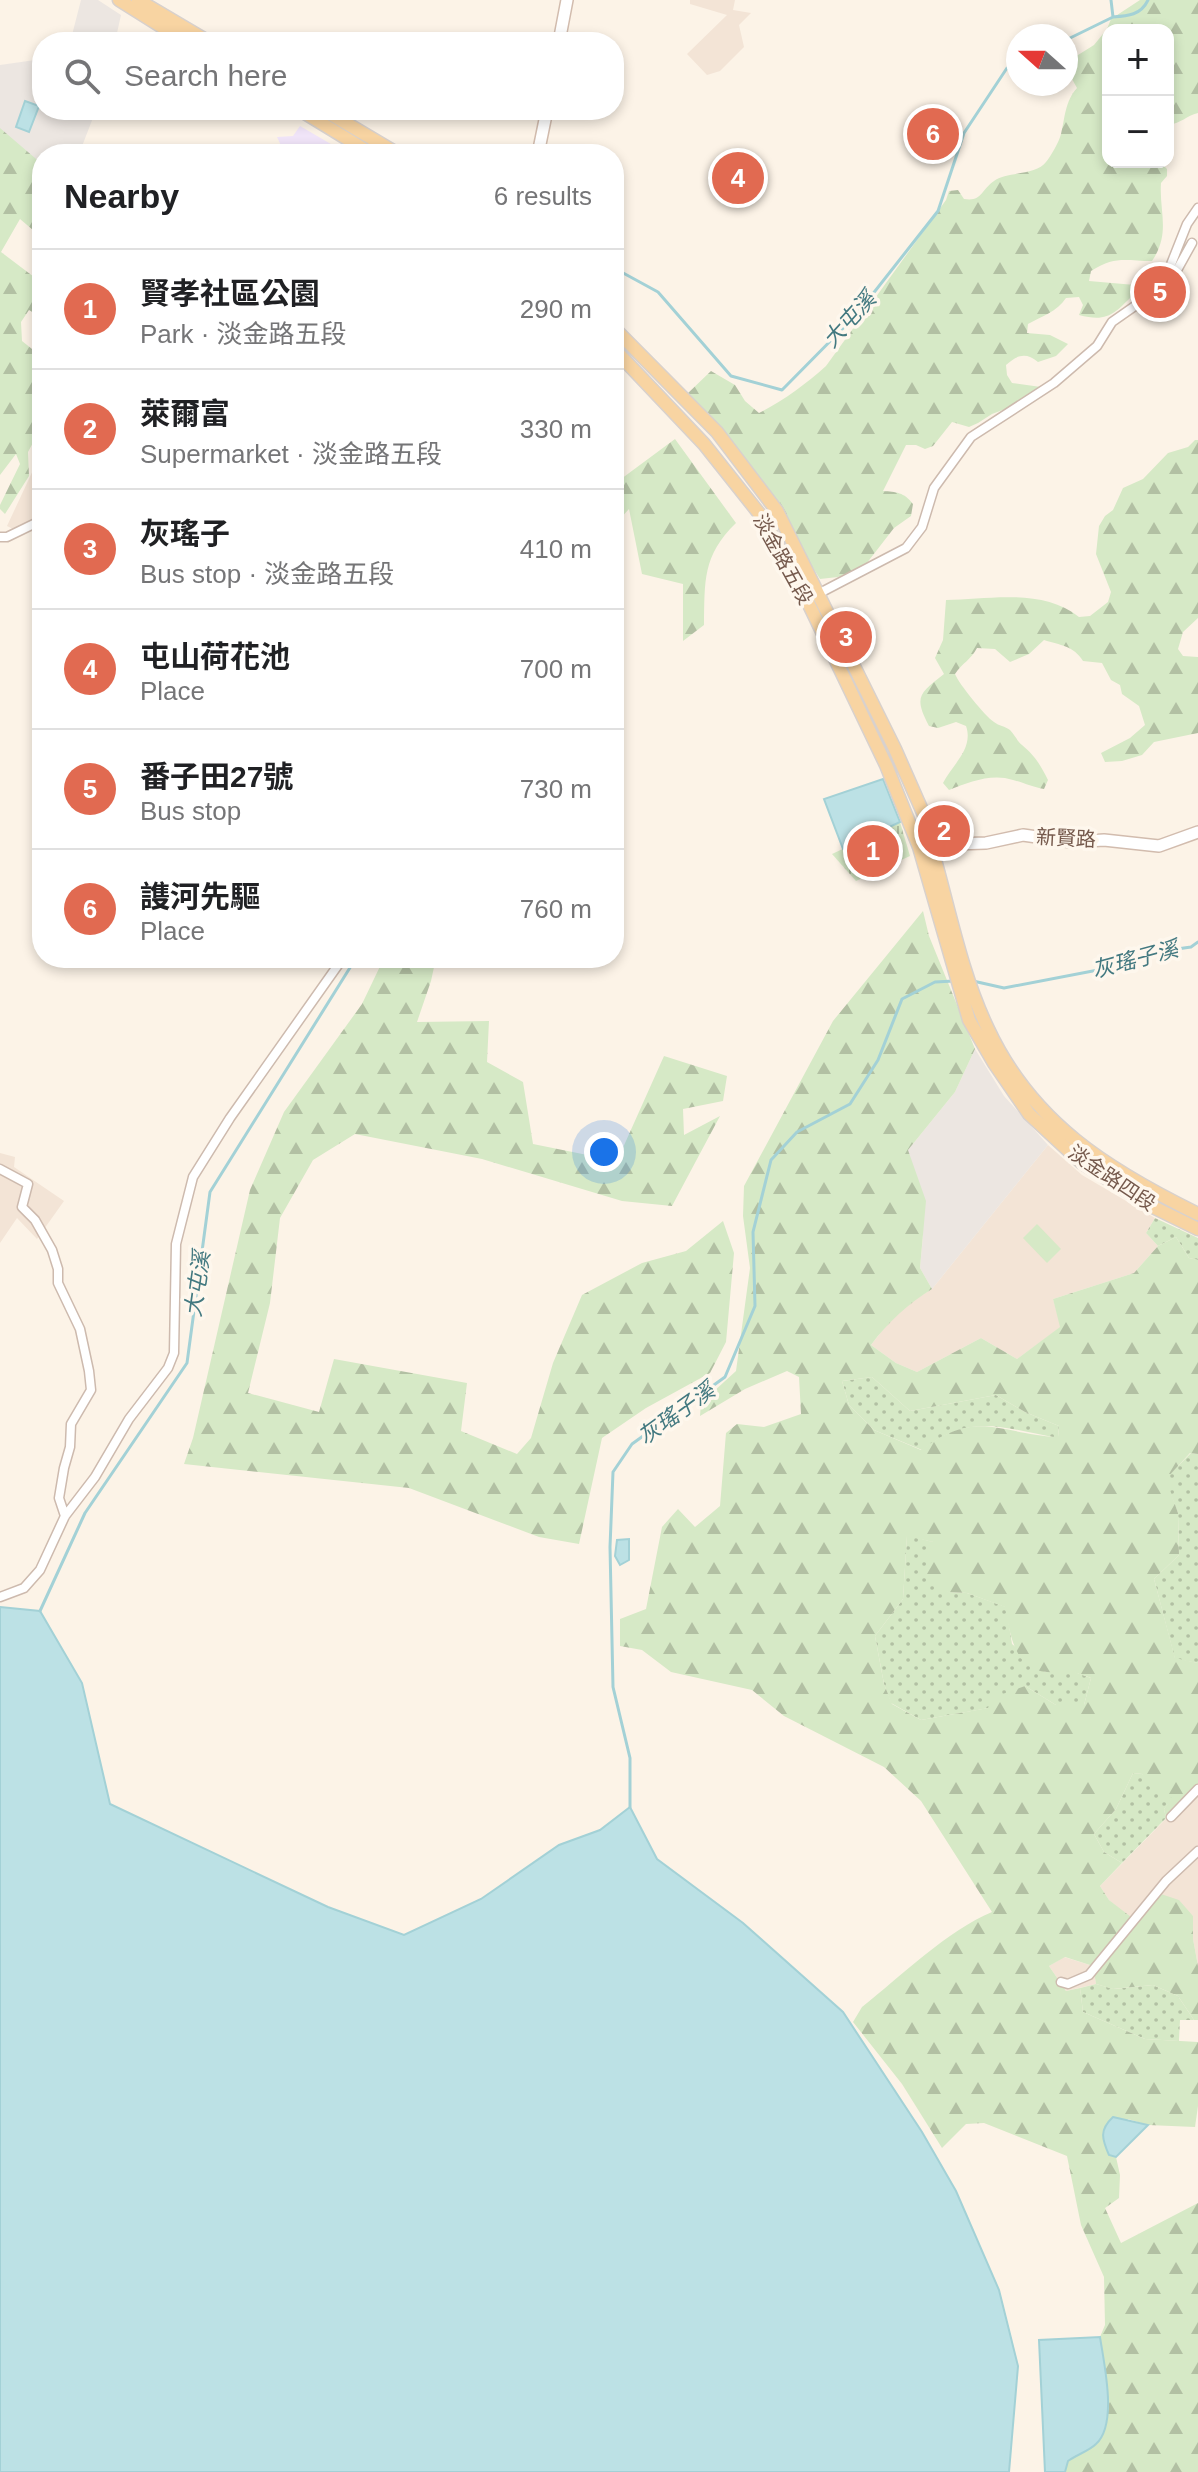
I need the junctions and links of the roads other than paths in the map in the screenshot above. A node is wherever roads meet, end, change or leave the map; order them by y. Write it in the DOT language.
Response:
graph roads {
  1 [pos="119,0"];
  2 [pos="138,0"];
  3 [pos="567,0"];
  4 [pos="170,32"];
  5 [pos="192,32"];
  6 [pos="561,32"];
  7 [pos="316,120"];
  8 [pos="341,120"];
  9 [pos="545,120"];
  10 [pos="356,144"];
  11 [pos="381,144"];
  12 [pos="540,144"];
  13 [pos="1198,208"];
  14 [pos="1192,243"];
  15 [pos="1168,273"];
  16 [pos="624,338"];
  17 [pos="624,360"];
  18 [pos="32,525"];
  19 [pos="0,537"];
  20 [pos="819,593"];
  21 [pos="807,600"];
  22 [pos="1198,832"];
  23 [pos="926,850"];
  24 [pos="957,962"];
  25 [pos="336,968"];
  26 [pos="968,996"];
  27 [pos="0,1169"];
  28 [pos="1198,1214"];
  29 [pos="1198,1229"];
  30 [pos="65,1516"];
  31 [pos="0,1597"];
  32 [pos="1198,1789"];
  33 [pos="1171,1817"];
  34 [pos="1198,1851"];
  35 [pos="1061,1982"];
  1 -- 4 [label="main road"];
  2 -- 5 [label="main road"];
  3 -- 6 [label="street"];
  7 -- 10 [label="main road"];
  8 -- 11 [label="main road"];
  9 -- 12 [label="street"];
  13 -- 15 [label="street"];
  14 -- 15 [label="street"];
  15 -- 20 [label="street"];
  16 -- 20 [label="main road, 淡金路五段"];
  17 -- 21 [label="main road, 淡金路五段"];
  18 -- 19 [label="street"];
  20 -- 21 [label="street"];
  20 -- 23 [label="main road, 淡金路五段"];
  21 -- 23 [label="main road, 淡金路五段"];
  22 -- 23 [label="street, 新賢路"];
  23 -- 24 [label="main road"];
  23 -- 24 [label="main road, 淡金路五段"];
  24 -- 26 [label="main road"];
  25 -- 30 [label="street"];
  26 -- 28 [label="main road, 淡金路四段"];
  26 -- 29 [label="main road, 淡金路四段"];
  27 -- 30 [label="street"];
  30 -- 31 [label="street"];
  32 -- 33 [label="street"];
  34 -- 35 [label="street"];
}
